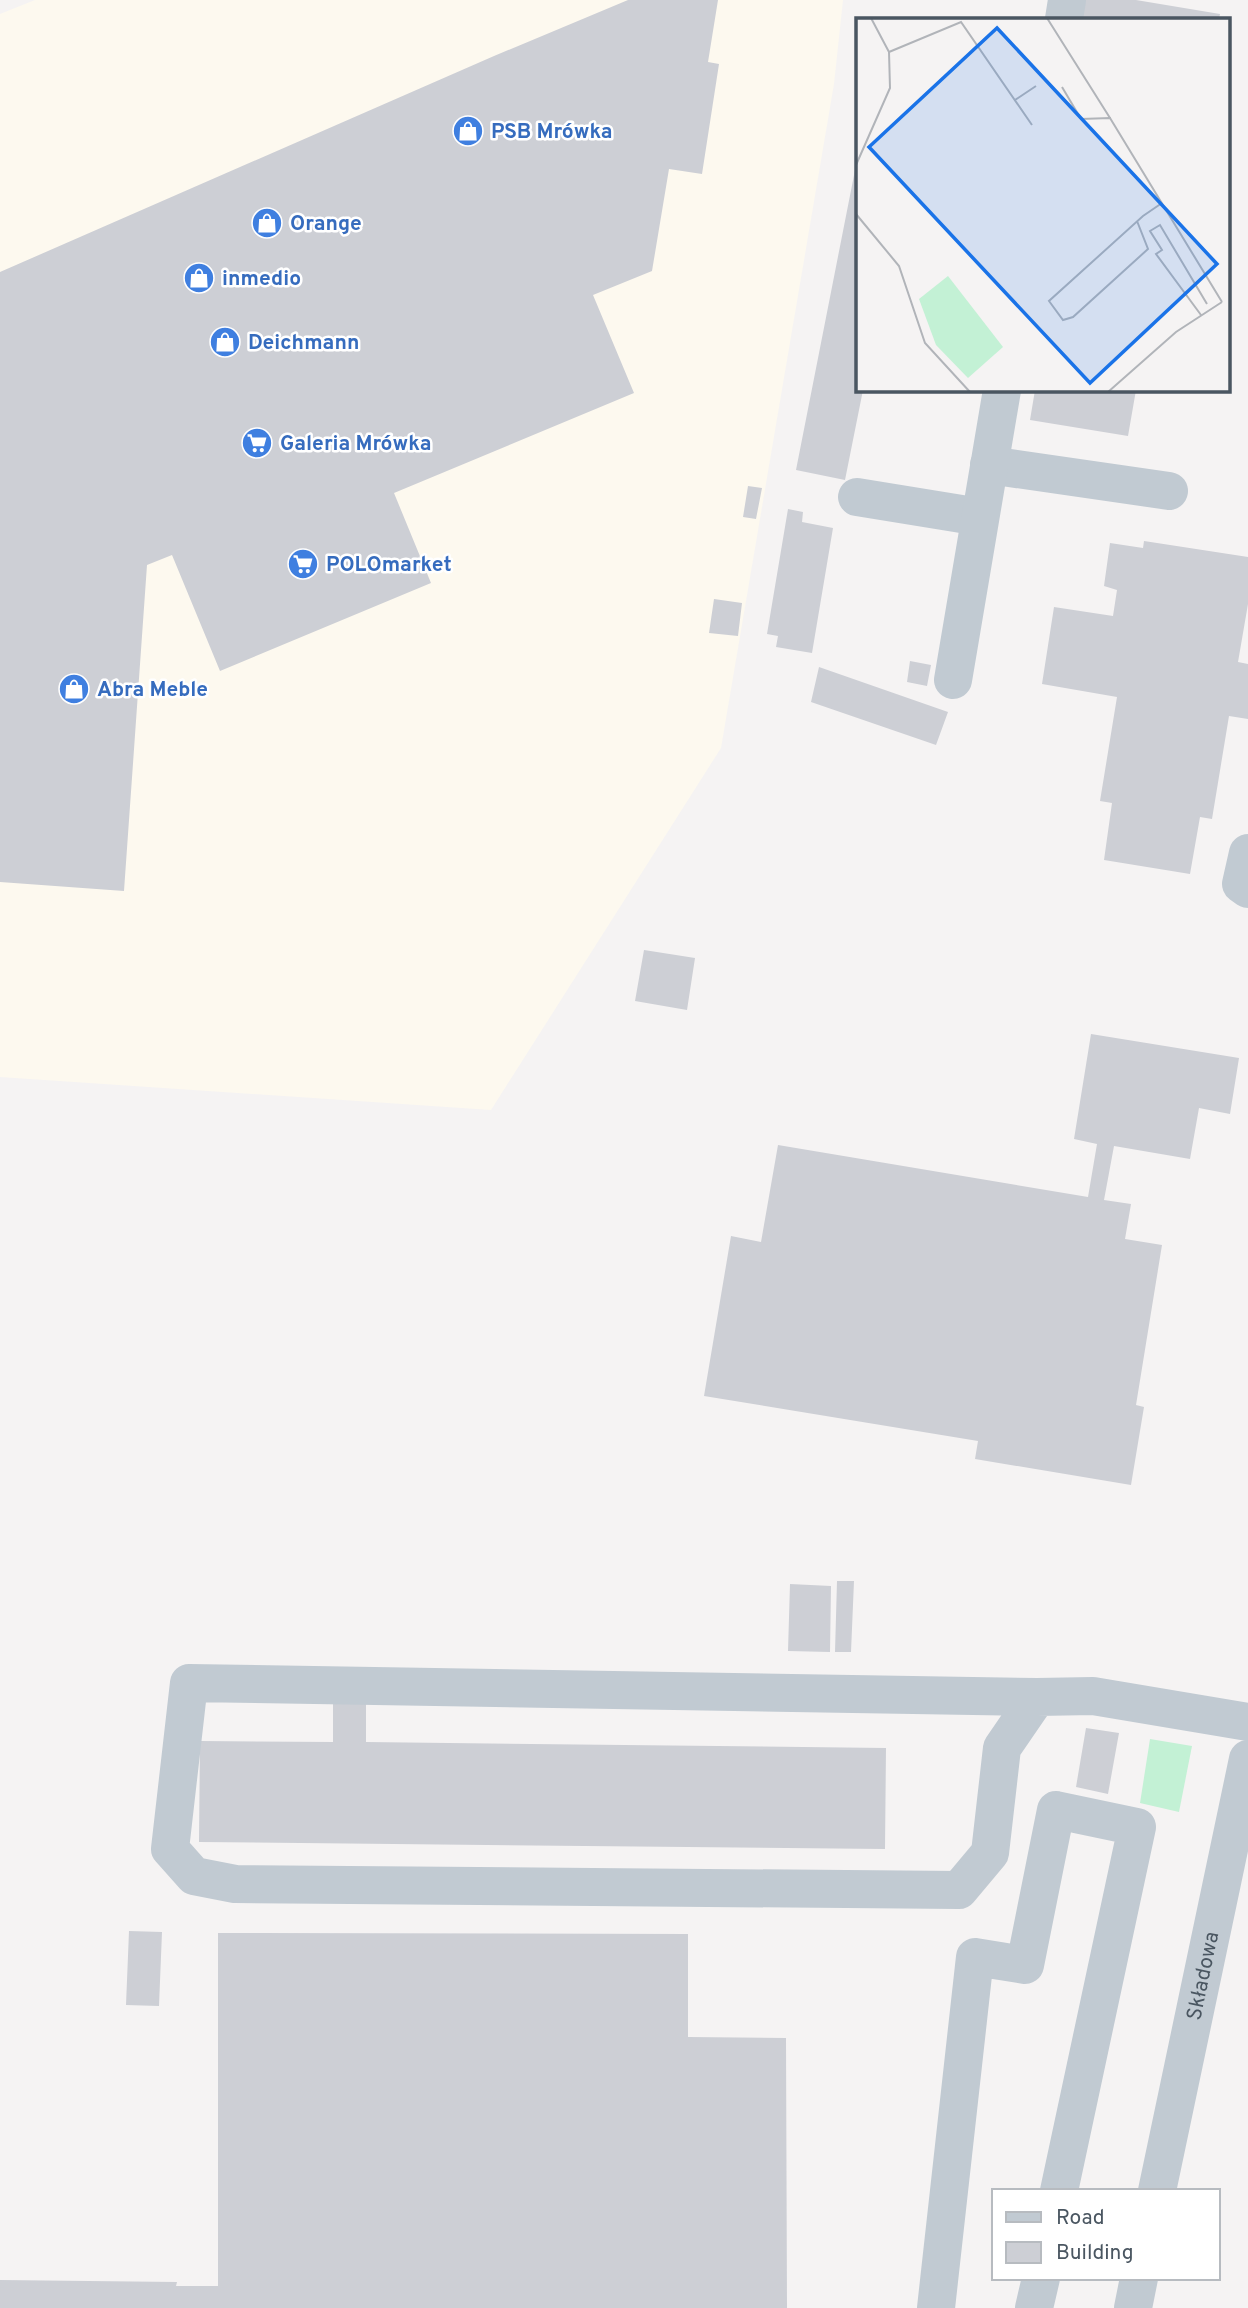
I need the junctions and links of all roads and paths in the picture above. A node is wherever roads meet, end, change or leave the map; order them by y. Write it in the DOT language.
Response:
graph roads {
  1 [pos="1067,0"];
  2 [pos="1063,18"];
  3 [pos="1002,392"];
  4 [pos="989,465"];
  5 [pos="1169,491"];
  6 [pos="857,497"];
  7 [pos="980,517"];
  8 [pos="953,680"];
  9 [pos="1248,853"];
  10 [pos="1248,889"];
  11 [pos="1037,1698"];
  12 [pos="1248,1722"];
  13 [pos="1248,1759"];
  14 [pos="1059,2189"];
  15 [pos="1157,2189"];
  16 [pos="1041,2280"];
  17 [pos="1139,2280"];
  18 [pos="936,2308"];
  19 [pos="1034,2308"];
  20 [pos="1133,2308"];
  1 -- 2 [label="lane"];
  3 -- 4 [label="lane"];
  4 -- 5 [label="lane"];
  4 -- 7 [label="lane"];
  6 -- 7 [label="lane"];
  7 -- 8 [label="lane"];
  9 -- 10 [label="lane"];
  11 -- 11 [label="lane"];
  11 -- 12 [label="lane"];
  13 -- 15 [label="lane, Składowa"];
  14 -- 18 [label="lane"];
  16 -- 19 [label="lane"];
  17 -- 20 [label="lane"];
}
